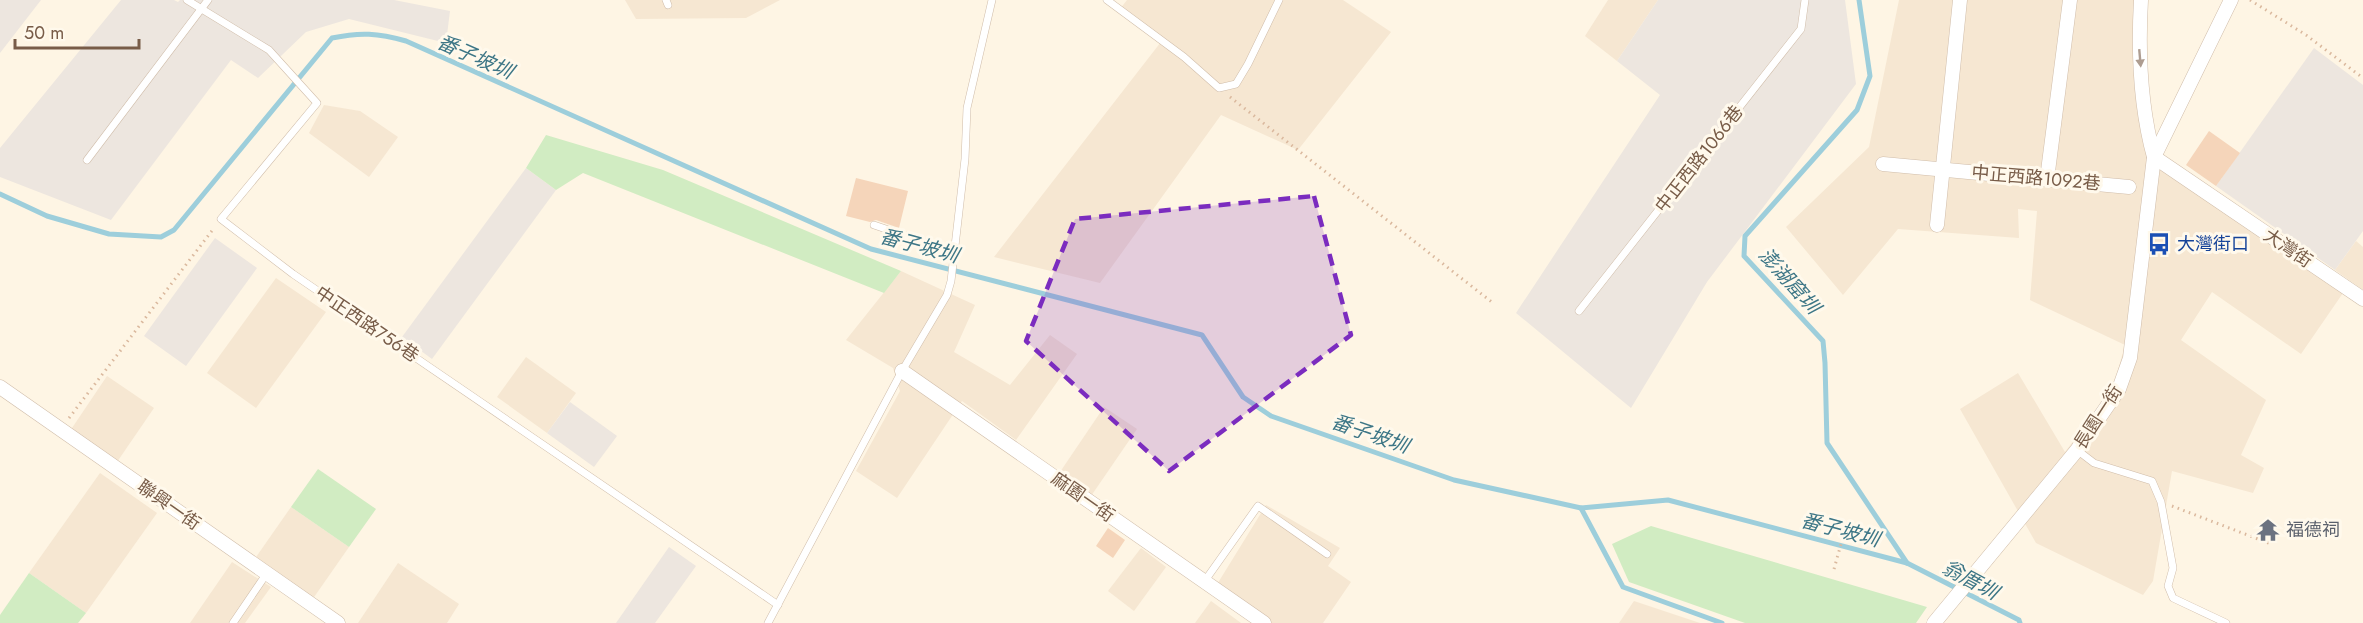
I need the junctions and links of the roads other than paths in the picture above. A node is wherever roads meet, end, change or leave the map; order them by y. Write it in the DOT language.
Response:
graph roads {
  1 [pos="187,0"];
  2 [pos="208,0"];
  3 [pos="992,0"];
  4 [pos="1107,0"];
  5 [pos="1279,0"];
  6 [pos="1804,0"];
  7 [pos="1960,0"];
  8 [pos="2070,0"];
  9 [pos="2141,0"];
  10 [pos="2231,0"];
  11 [pos="202,9"];
  12 [pos="2154,157"];
  13 [pos="87,160"];
  14 [pos="1883,164"];
  15 [pos="1943,170"];
  16 [pos="2047,178"];
  17 [pos="2128,187"];
  18 [pos="874,225"];
  19 [pos="1937,225"];
  20 [pos="953,252"];
  21 [pos="2363,299"];
  22 [pos="1579,311"];
  23 [pos="902,370"];
  24 [pos="0,387"];
  25 [pos="2077,450"];
  26 [pos="1327,554"];
  27 [pos="267,573"];
  28 [pos="1204,582"];
  29 [pos="778,605"];
  30 [pos="233,623"];
  31 [pos="338,623"];
  32 [pos="768,623"];
  33 [pos="1264,623"];
  34 [pos="1934,623"];
  35 [pos="2226,623"];
  1 -- 11 [label="lane"];
  2 -- 11 [label="lane"];
  3 -- 20 [label="lane"];
  4 -- 5 [label="lane"];
  6 -- 22 [label="lane, 中正西路1066巷"];
  7 -- 15 [label="street"];
  8 -- 16 [label="street"];
  9 -- 12 [label="street, 長園一街, one-way"];
  10 -- 12 [label="street, 長園一街"];
  11 -- 13 [label="lane"];
  11 -- 29 [label="lane, 中正西路756巷"];
  12 -- 21 [label="street, 大灣街"];
  12 -- 25 [label="street, 長園一街"];
  14 -- 15 [label="street, 中正西路1092巷"];
  15 -- 16 [label="street, 中正西路1092巷"];
  15 -- 19 [label="street"];
  16 -- 17 [label="street, 中正西路1092巷"];
  18 -- 20 [label="lane"];
  20 -- 23 [label="lane"];
  23 -- 28 [label="street, 麻園一街"];
  23 -- 29 [label="lane"];
  24 -- 27 [label="street, 聯興一街"];
  25 -- 34 [label="street, 長園一街"];
  25 -- 35 [label="lane"];
  26 -- 28 [label="lane"];
  27 -- 30 [label="lane"];
  27 -- 31 [label="street, 聯興一街"];
  28 -- 33 [label="street, 麻園一街"];
  29 -- 32 [label="lane"];
}
